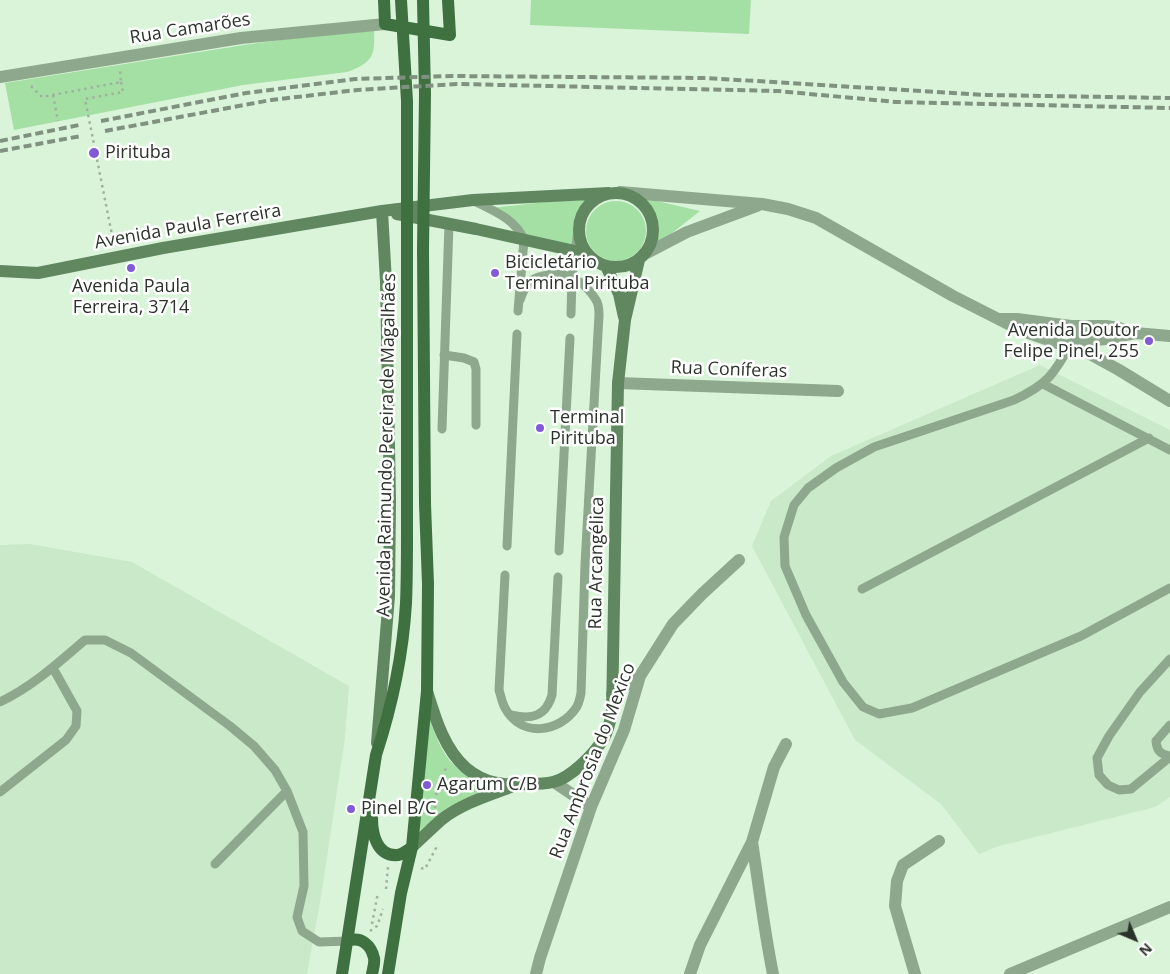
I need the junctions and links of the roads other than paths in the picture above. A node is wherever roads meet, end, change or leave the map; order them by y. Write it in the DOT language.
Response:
graph roads {
  1 [pos="384,0"];
  2 [pos="402,0"];
  3 [pos="423,0"];
  4 [pos="448,0"];
  5 [pos="386,24"];
  6 [pos="0,77"];
  7 [pos="615,192"];
  8 [pos="473,200"];
  9 [pos="762,204"];
  10 [pos="382,211"];
  11 [pos="449,224"];
  12 [pos="578,230"];
  13 [pos="524,240"];
  14 [pos="575,251"];
  15 [pos="590,257"];
  16 [pos="641,258"];
  17 [pos="606,266"];
  18 [pos="0,270"];
  19 [pos="572,277"];
  20 [pos="520,300"];
  21 [pos="518,312"];
  22 [pos="571,314"];
  23 [pos="1000,319"];
  24 [pos="625,320"];
  25 [pos="1066,326"];
  26 [pos="517,334"];
  27 [pos="1135,334"];
  28 [pos="1170,336"];
  29 [pos="570,338"];
  30 [pos="1057,342"];
  31 [pos="1072,344"];
  32 [pos="444,355"];
  33 [pos="618,383"];
  34 [pos="1043,384"];
  35 [pos="838,391"];
  36 [pos="1170,401"];
  37 [pos="476,425"];
  38 [pos="442,429"];
  39 [pos="1149,438"];
  40 [pos="1170,450"];
  41 [pos="506,546"];
  42 [pos="559,551"];
  43 [pos="739,560"];
  44 [pos="505,575"];
  45 [pos="558,577"];
  46 [pos="1170,588"];
  47 [pos="862,589"];
  48 [pos="1170,659"];
  49 [pos="52,668"];
  50 [pos="640,676"];
  51 [pos="427,691"];
  52 [pos="612,694"];
  53 [pos="0,702"];
  54 [pos="509,714"];
  55 [pos="1170,725"];
  56 [pos="786,744"];
  57 [pos="376,755"];
  58 [pos="1170,757"];
  59 [pos="554,782"];
  60 [pos="515,785"];
  61 [pos="371,786"];
  62 [pos="287,791"];
  63 [pos="0,792"];
  64 [pos="591,807"];
  65 [pos="939,841"];
  66 [pos="752,842"];
  67 [pos="412,847"];
  68 [pos="215,864"];
  69 [pos="1170,907"];
  70 [pos="348,941"];
  71 [pos="342,974"];
  72 [pos="372,974"];
  73 [pos="388,974"];
  74 [pos="536,974"];
  75 [pos="690,974"];
  76 [pos="773,974"];
  77 [pos="914,974"];
  78 [pos="1010,974"];
  1 -- 5 [label="main road"];
  2 -- 57 [label="main road, Avenida Raimundo Pereira de Magalhães"];
  3 -- 51 [label="main road"];
  4 -- 5 [label="main road"];
  5 -- 6 [label="street, Rua Camarões"];
  7 -- 8 [label="main road, Avenida Paula Ferreira"];
  7 -- 9 [label="street"];
  7 -- 12 [label="main road"];
  7 -- 16 [label="main road"];
  8 -- 10 [label="main road, Avenida Paula Ferreira"];
  8 -- 13 [label="lane"];
  9 -- 16 [label="street"];
  9 -- 23 [label="street"];
  10 -- 11 [label="main road"];
  10 -- 18 [label="main road, Avenida Paula Ferreira"];
  10 -- 57 [label="main road"];
  11 -- 13 [label="main road"];
  11 -- 32 [label="lane"];
  12 -- 14 [label="lane"];
  12 -- 15 [label="main road"];
  13 -- 14 [label="main road"];
  13 -- 20 [label="lane"];
  14 -- 15 [label="main road"];
  14 -- 19 [label="lane"];
  15 -- 17 [label="main road"];
  16 -- 17 [label="main road"];
  16 -- 24 [label="main road, Rua Arcangélica"];
  17 -- 24 [label="main road, Rua Arcangélica"];
  19 -- 20 [label="lane"];
  19 -- 22 [label="lane"];
  19 -- 54 [label="lane"];
  20 -- 21 [label="lane"];
  23 -- 25 [label="street"];
  23 -- 30 [label="street"];
  24 -- 33 [label="main road, Rua Arcangélica"];
  25 -- 27 [label="street"];
  25 -- 30 [label="street"];
  25 -- 31 [label="street"];
  26 -- 41 [label="lane"];
  27 -- 28 [label="street"];
  27 -- 31 [label="street"];
  29 -- 42 [label="lane"];
  30 -- 31 [label="street"];
  31 -- 34 [label="lane"];
  31 -- 36 [label="street"];
  32 -- 37 [label="lane"];
  32 -- 38 [label="lane"];
  33 -- 35 [label="street, Rua Coníferas"];
  33 -- 52 [label="main road, Rua Arcangélica"];
  34 -- 39 [label="lane"];
  34 -- 46 [label="lane"];
  39 -- 40 [label="lane"];
  39 -- 47 [label="lane"];
  43 -- 50 [label="street, Rua Ambrosia do Mexico"];
  44 -- 54 [label="lane"];
  45 -- 54 [label="lane"];
  48 -- 58 [label="lane"];
  49 -- 53 [label="lane"];
  49 -- 62 [label="lane"];
  49 -- 63 [label="lane"];
  50 -- 52 [label="street"];
  50 -- 64 [label="street, Rua Ambrosia do Mexico"];
  51 -- 60 [label="main road"];
  51 -- 67 [label="main road"];
  52 -- 59 [label="main road, Rua Arcangélica"];
  55 -- 58 [label="lane"];
  56 -- 66 [label="street"];
  57 -- 61 [label="main road, Avenida Raimundo Pereira de Magalhães"];
  59 -- 60 [label="main road"];
  59 -- 64 [label="street"];
  60 -- 67 [label="main road"];
  61 -- 67 [label="main road"];
  61 -- 70 [label="main road, Avenida Raimundo Pereira de Magalhães"];
  62 -- 68 [label="lane"];
  62 -- 70 [label="lane"];
  64 -- 74 [label="street, Rua Ambrosia do Mexico"];
  65 -- 77 [label="street"];
  66 -- 75 [label="street"];
  66 -- 76 [label="street"];
  67 -- 73 [label="main road"];
  69 -- 78 [label="street"];
  70 -- 71 [label="main road, Avenida Raimundo Pereira de Magalhães"];
  70 -- 72 [label="main road"];
}
